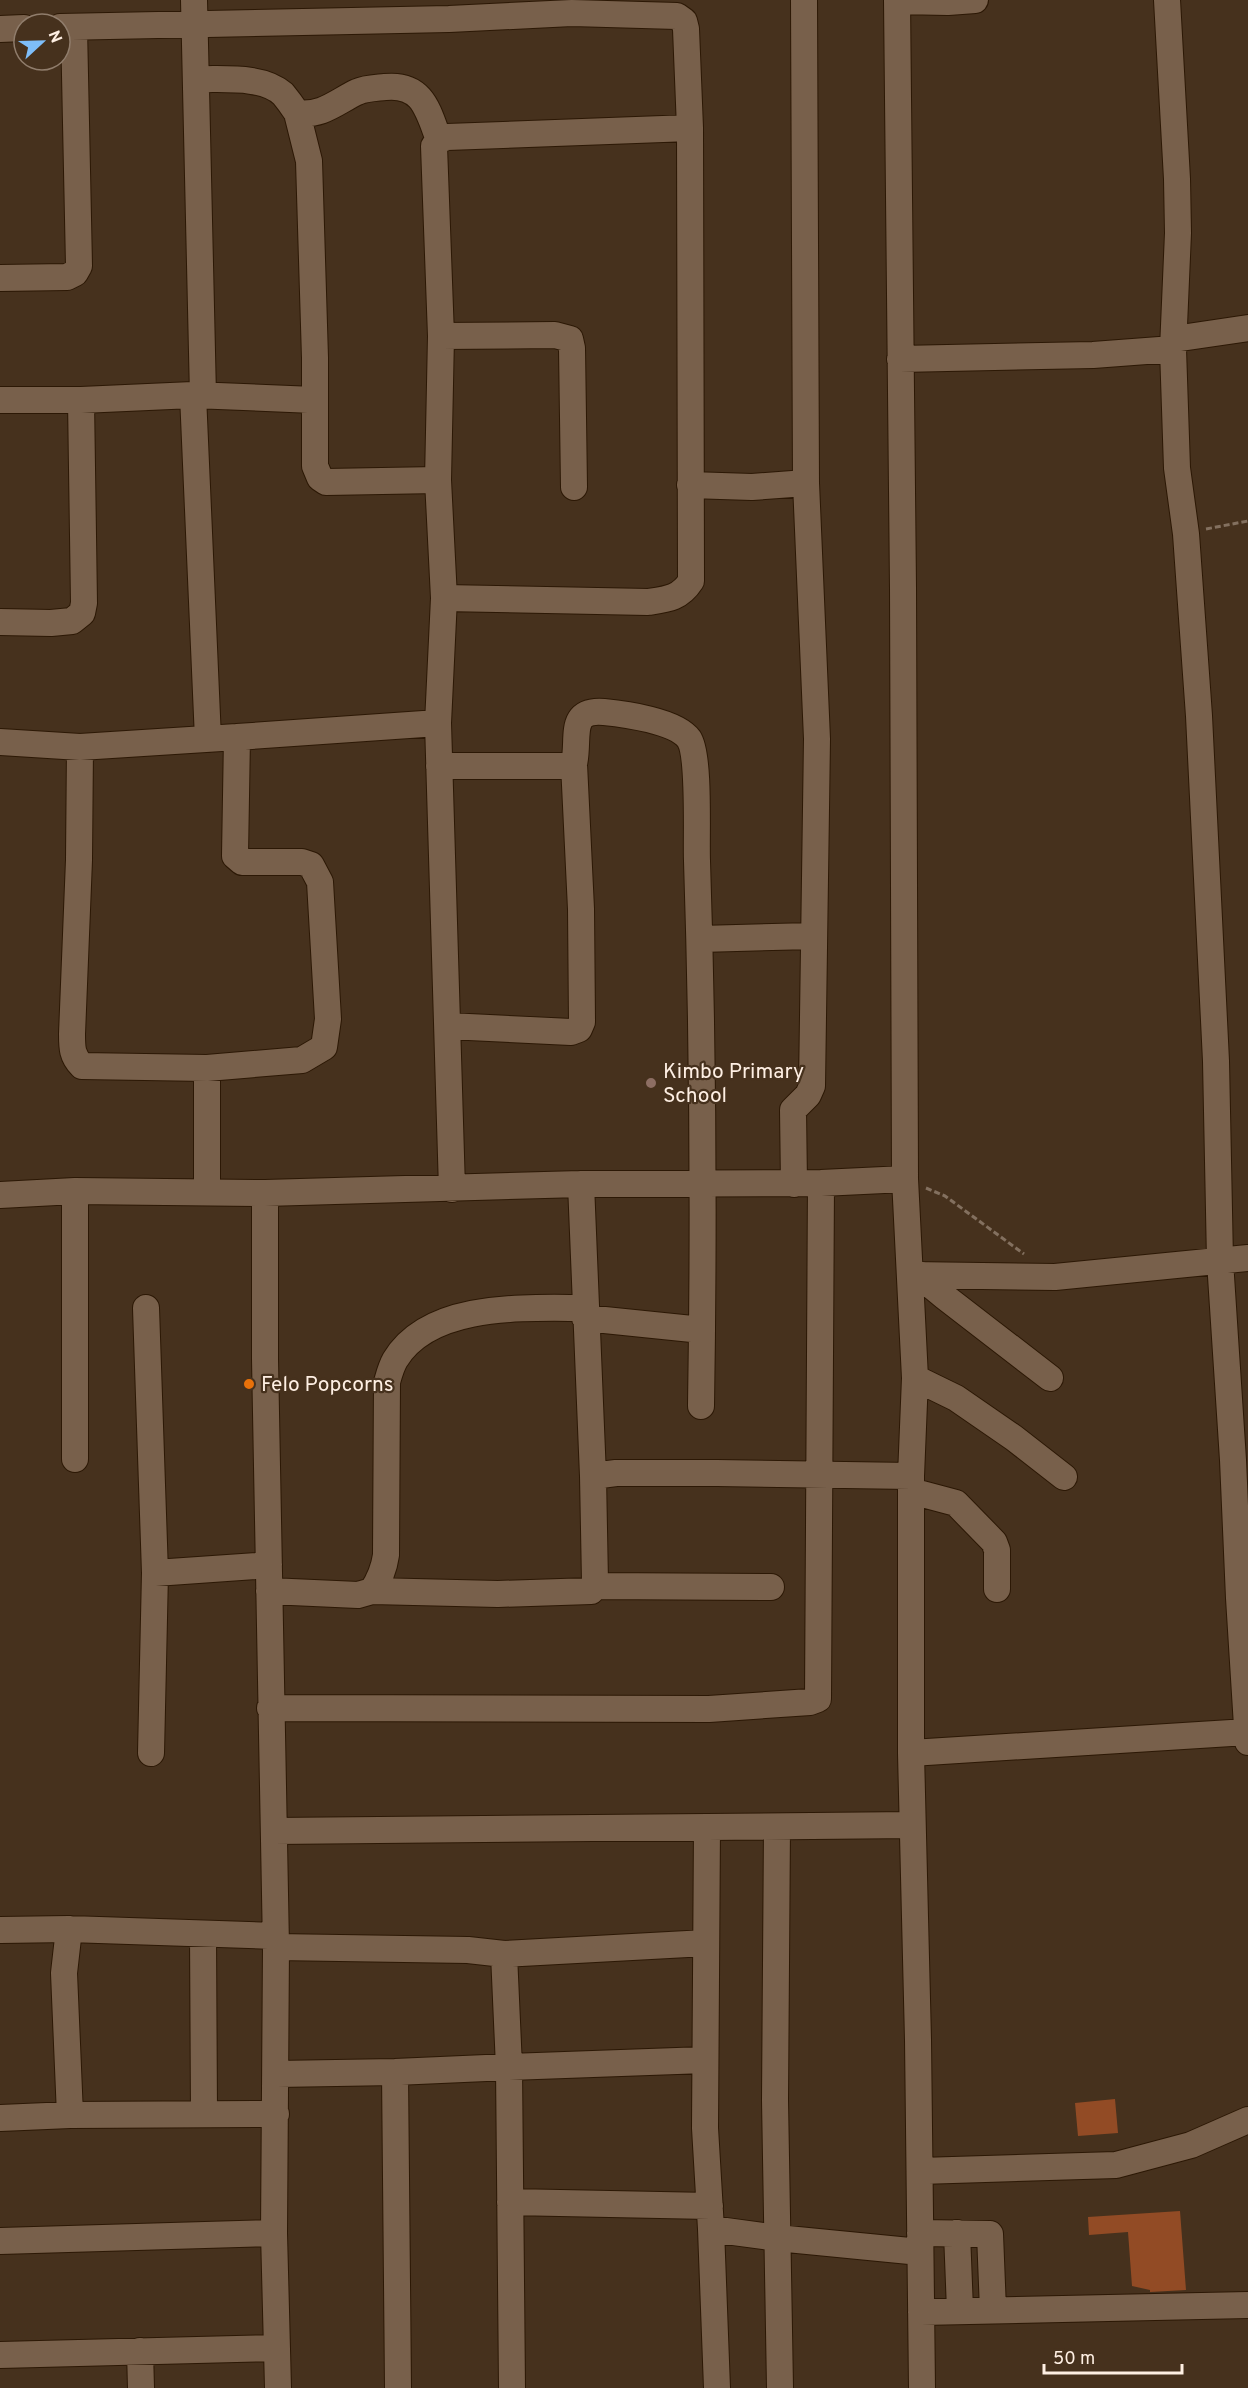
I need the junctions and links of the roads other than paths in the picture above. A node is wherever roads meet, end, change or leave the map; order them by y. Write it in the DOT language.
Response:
graph roads {
  1 [pos="804,0"];
  2 [pos="897,0"];
  3 [pos="975,0"];
  4 [pos="1167,0"];
  5 [pos="194,12"];
  6 [pos="72,26"];
  7 [pos="69,72"];
  8 [pos="196,79"];
  9 [pos="297,113"];
  10 [pos="690,128"];
  11 [pos="438,140"];
  12 [pos="0,278"];
  13 [pos="1248,327"];
  14 [pos="441,336"];
  15 [pos="1173,344"];
  16 [pos="900,359"];
  17 [pos="198,396"];
  18 [pos="314,399"];
  19 [pos="0,400"];
  20 [pos="81,400"];
  21 [pos="438,480"];
  22 [pos="806,483"];
  23 [pos="690,485"];
  24 [pos="574,487"];
  25 [pos="444,598"];
  26 [pos="0,622"];
  27 [pos="438,723"];
  28 [pos="237,737"];
  29 [pos="208,739"];
  30 [pos="0,742"];
  31 [pos="80,747"];
  32 [pos="574,764"];
  33 [pos="439,766"];
  34 [pos="813,936"];
  35 [pos="700,939"];
  36 [pos="448,1026"];
  37 [pos="207,1068"];
  38 [pos="905,1179"];
  39 [pos="581,1184"];
  40 [pos="794,1184"];
  41 [pos="821,1184"];
  42 [pos="704,1185"];
  43 [pos="452,1189"];
  44 [pos="75,1191"];
  45 [pos="207,1191"];
  46 [pos="265,1193"];
  47 [pos="0,1195"];
  48 [pos="1248,1258"];
  49 [pos="1220,1261"];
  50 [pos="917,1275"];
  51 [pos="146,1308"];
  52 [pos="585,1313"];
  53 [pos="702,1330"];
  54 [pos="915,1378"];
  55 [pos="1050,1378"];
  56 [pos="701,1406"];
  57 [pos="75,1459"];
  58 [pos="593,1476"];
  59 [pos="821,1476"];
  60 [pos="1064,1477"];
  61 [pos="911,1484"];
  62 [pos="268,1565"];
  63 [pos="154,1573"];
  64 [pos="595,1586"];
  65 [pos="771,1587"];
  66 [pos="997,1589"];
  67 [pos="372,1590"];
  68 [pos="269,1591"];
  69 [pos="270,1708"];
  70 [pos="1247,1732"];
  71 [pos="1248,1742"];
  72 [pos="151,1753"];
  73 [pos="911,1753"];
  74 [pos="912,1825"];
  75 [pos="707,1827"];
  76 [pos="777,1827"];
  77 [pos="274,1831"];
  78 [pos="69,1929"];
  79 [pos="0,1930"];
  80 [pos="203,1934"];
  81 [pos="275,1941"];
  82 [pos="706,1943"];
  83 [pos="504,1954"];
  84 [pos="705,2060"];
  85 [pos="509,2067"];
  86 [pos="395,2072"];
  87 [pos="277,2074"];
  88 [pos="204,2114"];
  89 [pos="276,2114"];
  90 [pos="70,2115"];
  91 [pos="0,2118"];
  92 [pos="1248,2120"];
  93 [pos="920,2171"];
  94 [pos="510,2202"];
  95 [pos="710,2218"];
  96 [pos="274,2233"];
  97 [pos="957,2233"];
  98 [pos="777,2238"];
  99 [pos="0,2241"];
  100 [pos="920,2242"];
  101 [pos="1248,2305"];
  102 [pos="960,2310"];
  103 [pos="993,2310"];
  104 [pos="921,2312"];
  105 [pos="277,2348"];
  106 [pos="140,2351"];
  107 [pos="0,2355"];
  108 [pos="141,2388"];
  109 [pos="278,2388"];
  110 [pos="399,2388"];
  111 [pos="512,2388"];
  112 [pos="717,2388"];
  113 [pos="780,2388"];
  114 [pos="922,2388"];
  1 -- 22 [label="street"];
  2 -- 3 [label="street"];
  2 -- 16 [label="street"];
  4 -- 15 [label="street"];
  5 -- 6 [label="street"];
  5 -- 8 [label="street"];
  5 -- 10 [label="street"];
  7 -- 12 [label="street"];
  8 -- 9 [label="street"];
  8 -- 17 [label="street"];
  9 -- 11 [label="street"];
  9 -- 18 [label="street"];
  10 -- 11 [label="street"];
  10 -- 23 [label="street"];
  11 -- 14 [label="street"];
  13 -- 15 [label="street"];
  14 -- 21 [label="street"];
  14 -- 24 [label="street"];
  15 -- 16 [label="street"];
  15 -- 49 [label="street"];
  16 -- 38 [label="street"];
  17 -- 18 [label="street"];
  17 -- 20 [label="street"];
  17 -- 29 [label="street"];
  18 -- 21 [label="street"];
  19 -- 20 [label="street"];
  20 -- 26 [label="street"];
  21 -- 25 [label="street"];
  22 -- 23 [label="street"];
  22 -- 34 [label="street"];
  23 -- 25 [label="street"];
  25 -- 27 [label="street"];
  27 -- 28 [label="street"];
  27 -- 33 [label="street"];
  28 -- 29 [label="street"];
  28 -- 37 [label="street"];
  29 -- 31 [label="street"];
  30 -- 31 [label="street"];
  31 -- 37 [label="street"];
  32 -- 33 [label="street"];
  32 -- 35 [label="street"];
  32 -- 36 [label="street"];
  33 -- 36 [label="street"];
  34 -- 35 [label="street"];
  34 -- 40 [label="street"];
  35 -- 42 [label="street"];
  36 -- 43 [label="street"];
  37 -- 45 [label="street"];
  38 -- 41 [label="street"];
  38 -- 50 [label="street"];
  39 -- 42 [label="street"];
  39 -- 43 [label="street"];
  39 -- 52 [label="street"];
  40 -- 41 [label="street"];
  40 -- 42 [label="street"];
  41 -- 59 [label="street"];
  42 -- 53 [label="street"];
  43 -- 46 [label="street"];
  44 -- 45 [label="street"];
  44 -- 47 [label="street"];
  44 -- 57 [label="street"];
  45 -- 46 [label="street"];
  46 -- 62 [label="street"];
  48 -- 49 [label="street"];
  49 -- 50 [label="street"];
  49 -- 70 [label="street"];
  50 -- 54 [label="street"];
  50 -- 55 [label="street"];
  51 -- 63 [label="street"];
  52 -- 53 [label="street"];
  52 -- 58 [label="street"];
  52 -- 67 [label="street"];
  53 -- 56 [label="street"];
  54 -- 60 [label="street"];
  54 -- 61 [label="street"];
  58 -- 59 [label="street"];
  58 -- 64 [label="street"];
  59 -- 61 [label="street"];
  59 -- 69 [label="street"];
  61 -- 66 [label="street"];
  61 -- 73 [label="street"];
  62 -- 63 [label="street"];
  62 -- 68 [label="street"];
  63 -- 72 [label="street"];
  64 -- 65 [label="street"];
  64 -- 67 [label="street"];
  67 -- 68 [label="street"];
  68 -- 69 [label="street"];
  69 -- 77 [label="street"];
  70 -- 71 [label="street"];
  70 -- 73 [label="street"];
  73 -- 74 [label="street"];
  74 -- 76 [label="street"];
  74 -- 93 [label="street"];
  75 -- 76 [label="street"];
  75 -- 77 [label="street"];
  75 -- 82 [label="street"];
  76 -- 98 [label="street"];
  77 -- 81 [label="street"];
  78 -- 79 [label="street"];
  78 -- 80 [label="street"];
  78 -- 90 [label="street"];
  80 -- 81 [label="street"];
  80 -- 88 [label="street"];
  81 -- 83 [label="street"];
  81 -- 87 [label="street"];
  82 -- 83 [label="street"];
  82 -- 84 [label="street"];
  83 -- 85 [label="street"];
  84 -- 85 [label="street"];
  84 -- 95 [label="street"];
  85 -- 86 [label="street"];
  85 -- 94 [label="street"];
  86 -- 87 [label="street"];
  86 -- 110 [label="street"];
  87 -- 89 [label="street"];
  88 -- 89 [label="street"];
  88 -- 90 [label="street"];
  89 -- 96 [label="street"];
  90 -- 91 [label="street"];
  92 -- 93 [label="street"];
  93 -- 100 [label="street"];
  94 -- 95 [label="street"];
  94 -- 111 [label="street"];
  95 -- 98 [label="street"];
  95 -- 112 [label="street"];
  96 -- 99 [label="street"];
  96 -- 105 [label="street"];
  97 -- 100 [label="street"];
  97 -- 102 [label="street"];
  97 -- 103 [label="street"];
  98 -- 100 [label="street"];
  98 -- 113 [label="street"];
  100 -- 104 [label="street"];
  101 -- 103 [label="street"];
  102 -- 103 [label="street"];
  102 -- 104 [label="street"];
  104 -- 114 [label="street"];
  105 -- 106 [label="street"];
  105 -- 109 [label="street"];
  106 -- 107 [label="street"];
  106 -- 108 [label="street"];
}
